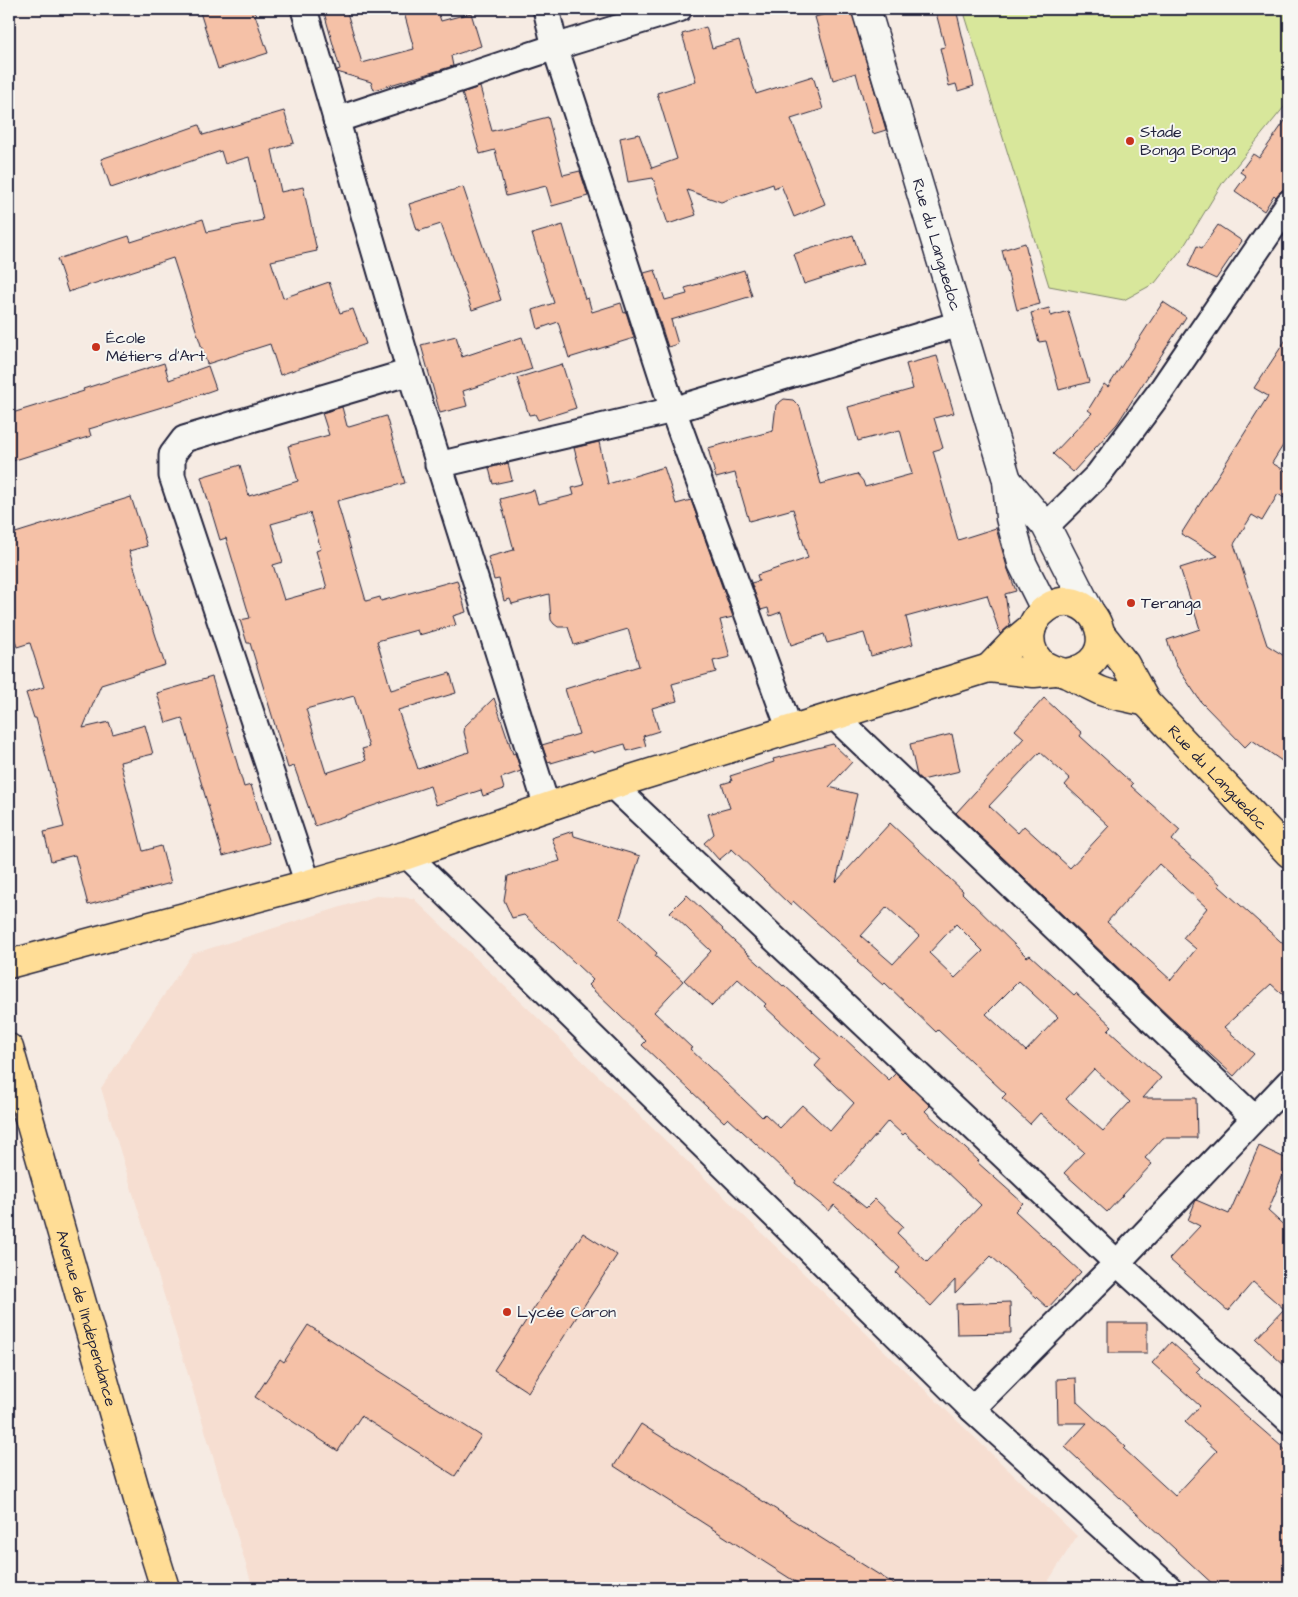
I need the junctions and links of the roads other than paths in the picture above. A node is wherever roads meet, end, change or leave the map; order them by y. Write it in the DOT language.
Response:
graph roads {
  1 [pos="304,9"];
  2 [pos="546,9"];
  3 [pos="679,9"];
  4 [pos="866,9"];
  5 [pos="555,47"];
  6 [pos="336,120"];
  7 [pos="1289,203"];
  8 [pos="959,324"];
  9 [pos="410,372"];
  10 [pos="672,410"];
  11 [pos="438,465"];
  12 [pos="1007,480"];
  13 [pos="1046,526"];
  14 [pos="1038,618"];
  15 [pos="1095,623"];
  16 [pos="989,668"];
  17 [pos="1060,672"];
  18 [pos="1146,702"];
  19 [pos="834,716"];
  20 [pos="790,730"];
  21 [pos="612,785"];
  22 [pos="547,808"];
  23 [pos="1289,853"];
  24 [pos="407,856"];
  25 [pos="308,884"];
  26 [pos="9,964"];
  27 [pos="9,1048"];
  28 [pos="1289,1082"];
  29 [pos="1254,1118"];
  30 [pos="1117,1263"];
  31 [pos="972,1409"];
  32 [pos="1287,1413"];
  33 [pos="164,1588"];
  34 [pos="1169,1588"];
  1 -- 6 [label="street"];
  2 -- 5 [label="street"];
  3 -- 5 [label="street"];
  4 -- 8 [label="street, Rue du Languedoc"];
  5 -- 6 [label="street"];
  5 -- 10 [label="street"];
  6 -- 9 [label="street"];
  7 -- 13 [label="street"];
  8 -- 10 [label="street"];
  8 -- 12 [label="street, Rue du Languedoc"];
  9 -- 11 [label="street"];
  9 -- 25 [label="street"];
  10 -- 11 [label="street"];
  10 -- 20 [label="street"];
  11 -- 22 [label="street"];
  12 -- 13 [label="street"];
  12 -- 14 [label="street"];
  13 -- 15 [label="street"];
  14 -- 15 [label="main road"];
  14 -- 16 [label="main road"];
  14 -- 17 [label="main road"];
  15 -- 17 [label="main road"];
  15 -- 18 [label="main road, Rue du Languedoc"];
  16 -- 17 [label="main road"];
  16 -- 19 [label="main road"];
  17 -- 18 [label="main road"];
  18 -- 23 [label="main road, Rue du Languedoc"];
  19 -- 20 [label="main road"];
  19 -- 29 [label="street"];
  20 -- 21 [label="main road"];
  21 -- 22 [label="main road"];
  21 -- 30 [label="street"];
  22 -- 24 [label="main road"];
  24 -- 25 [label="main road"];
  24 -- 31 [label="street"];
  25 -- 26 [label="main road"];
  27 -- 33 [label="main road, Avenue de l'Indépendance"];
  28 -- 29 [label="street"];
  29 -- 30 [label="street"];
  30 -- 31 [label="street"];
  30 -- 32 [label="street"];
  31 -- 34 [label="street"];
}
